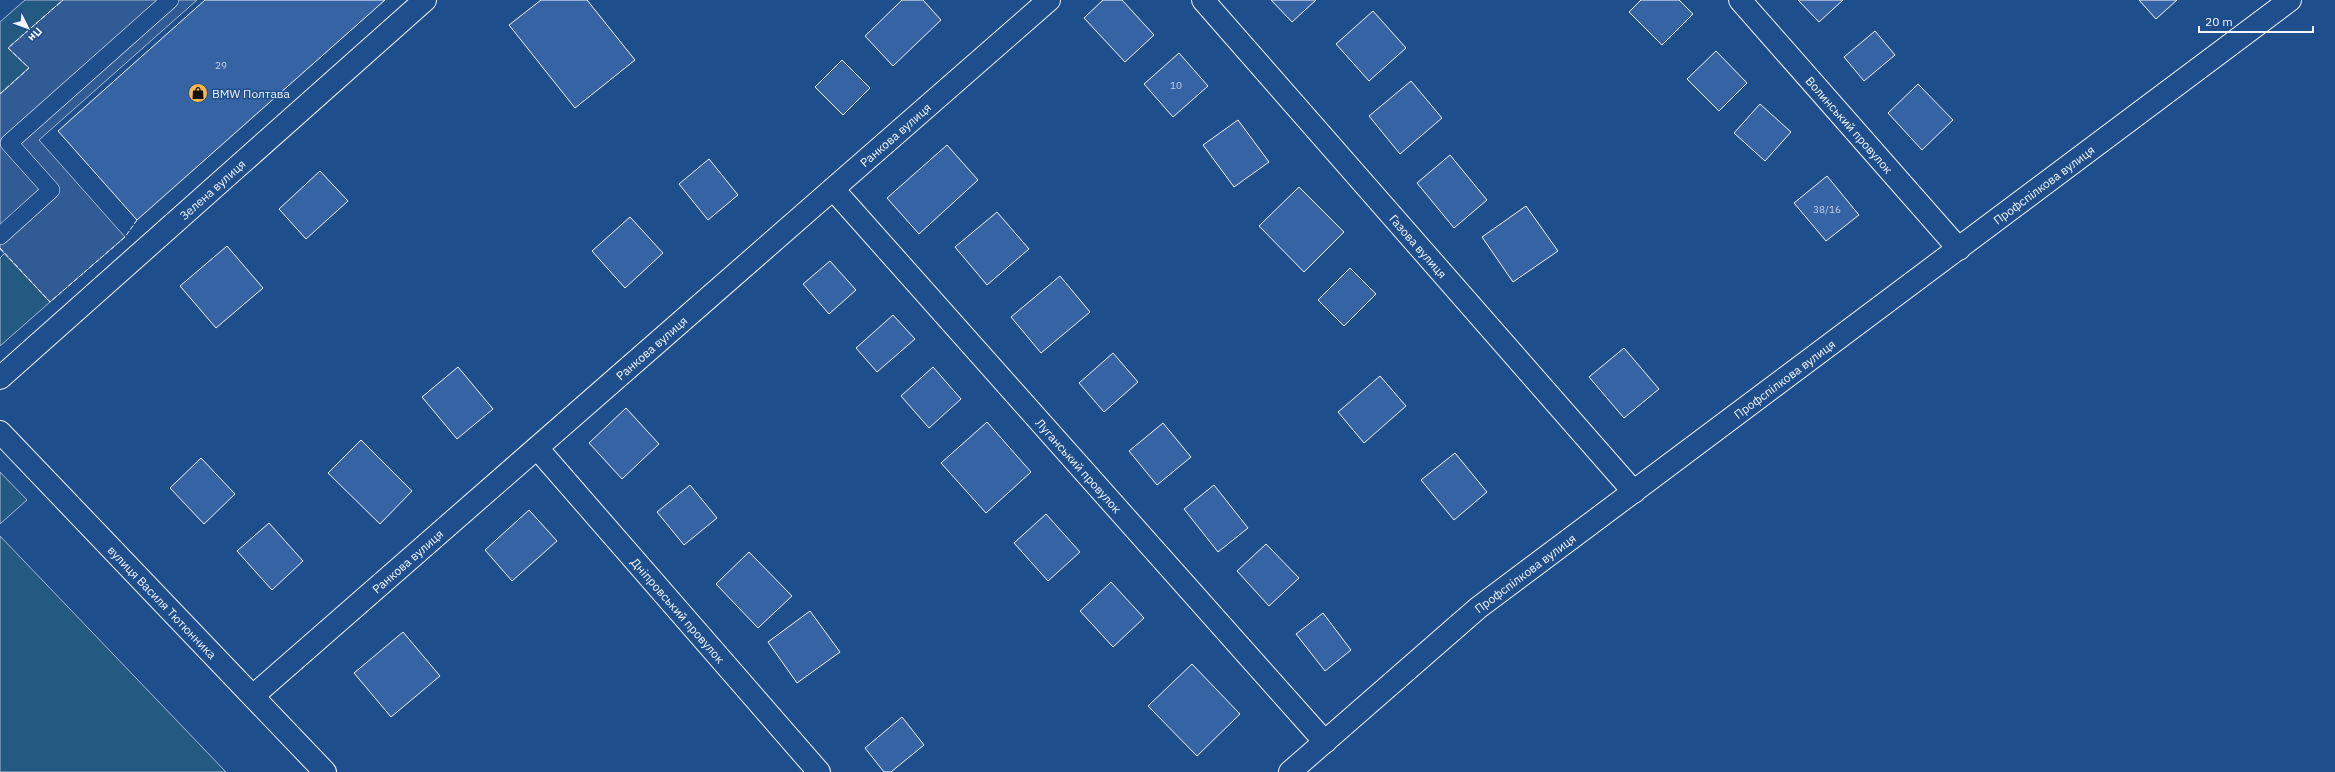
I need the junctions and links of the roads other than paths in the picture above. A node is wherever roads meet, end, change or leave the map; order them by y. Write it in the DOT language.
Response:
graph roads {
  1 [pos="170,0"];
  2 [pos="425,0"];
  3 [pos="1049,0"];
  4 [pos="1203,0"];
  5 [pos="1740,0"];
  6 [pos="2283,2"];
  7 [pos="833,189"];
  8 [pos="0,236"];
  9 [pos="1958,248"];
  10 [pos="0,378"];
  11 [pos="0,432"];
  12 [pos="537,448"];
  13 [pos="1634,492"];
  14 [pos="253,696"];
  15 [pos="1324,742"];
  16 [pos="325,772"];
  17 [pos="819,772"];
  18 [pos="1290,772"];
  1 -- 8 [label="lane"];
  2 -- 10 [label="street, Зелена вулиця"];
  3 -- 7 [label="street, Ранкова вулиця"];
  4 -- 13 [label="street, Газова вулиця"];
  5 -- 9 [label="street, Волинський провулок"];
  6 -- 9 [label="street, Профспілкова вулиця"];
  7 -- 12 [label="street, Ранкова вулиця"];
  7 -- 15 [label="street, Луганський провулок"];
  9 -- 13 [label="street, Профспілкова вулиця"];
  11 -- 14 [label="street, вулиця Василя Тютюнника"];
  12 -- 14 [label="street, Ранкова вулиця"];
  12 -- 17 [label="street, Дніпровський провулок"];
  13 -- 15 [label="street, Профспілкова вулиця"];
  14 -- 16 [label="street, вулиця Василя Тютюнника"];
  15 -- 18 [label="street, Профспілкова вулиця"];
}
